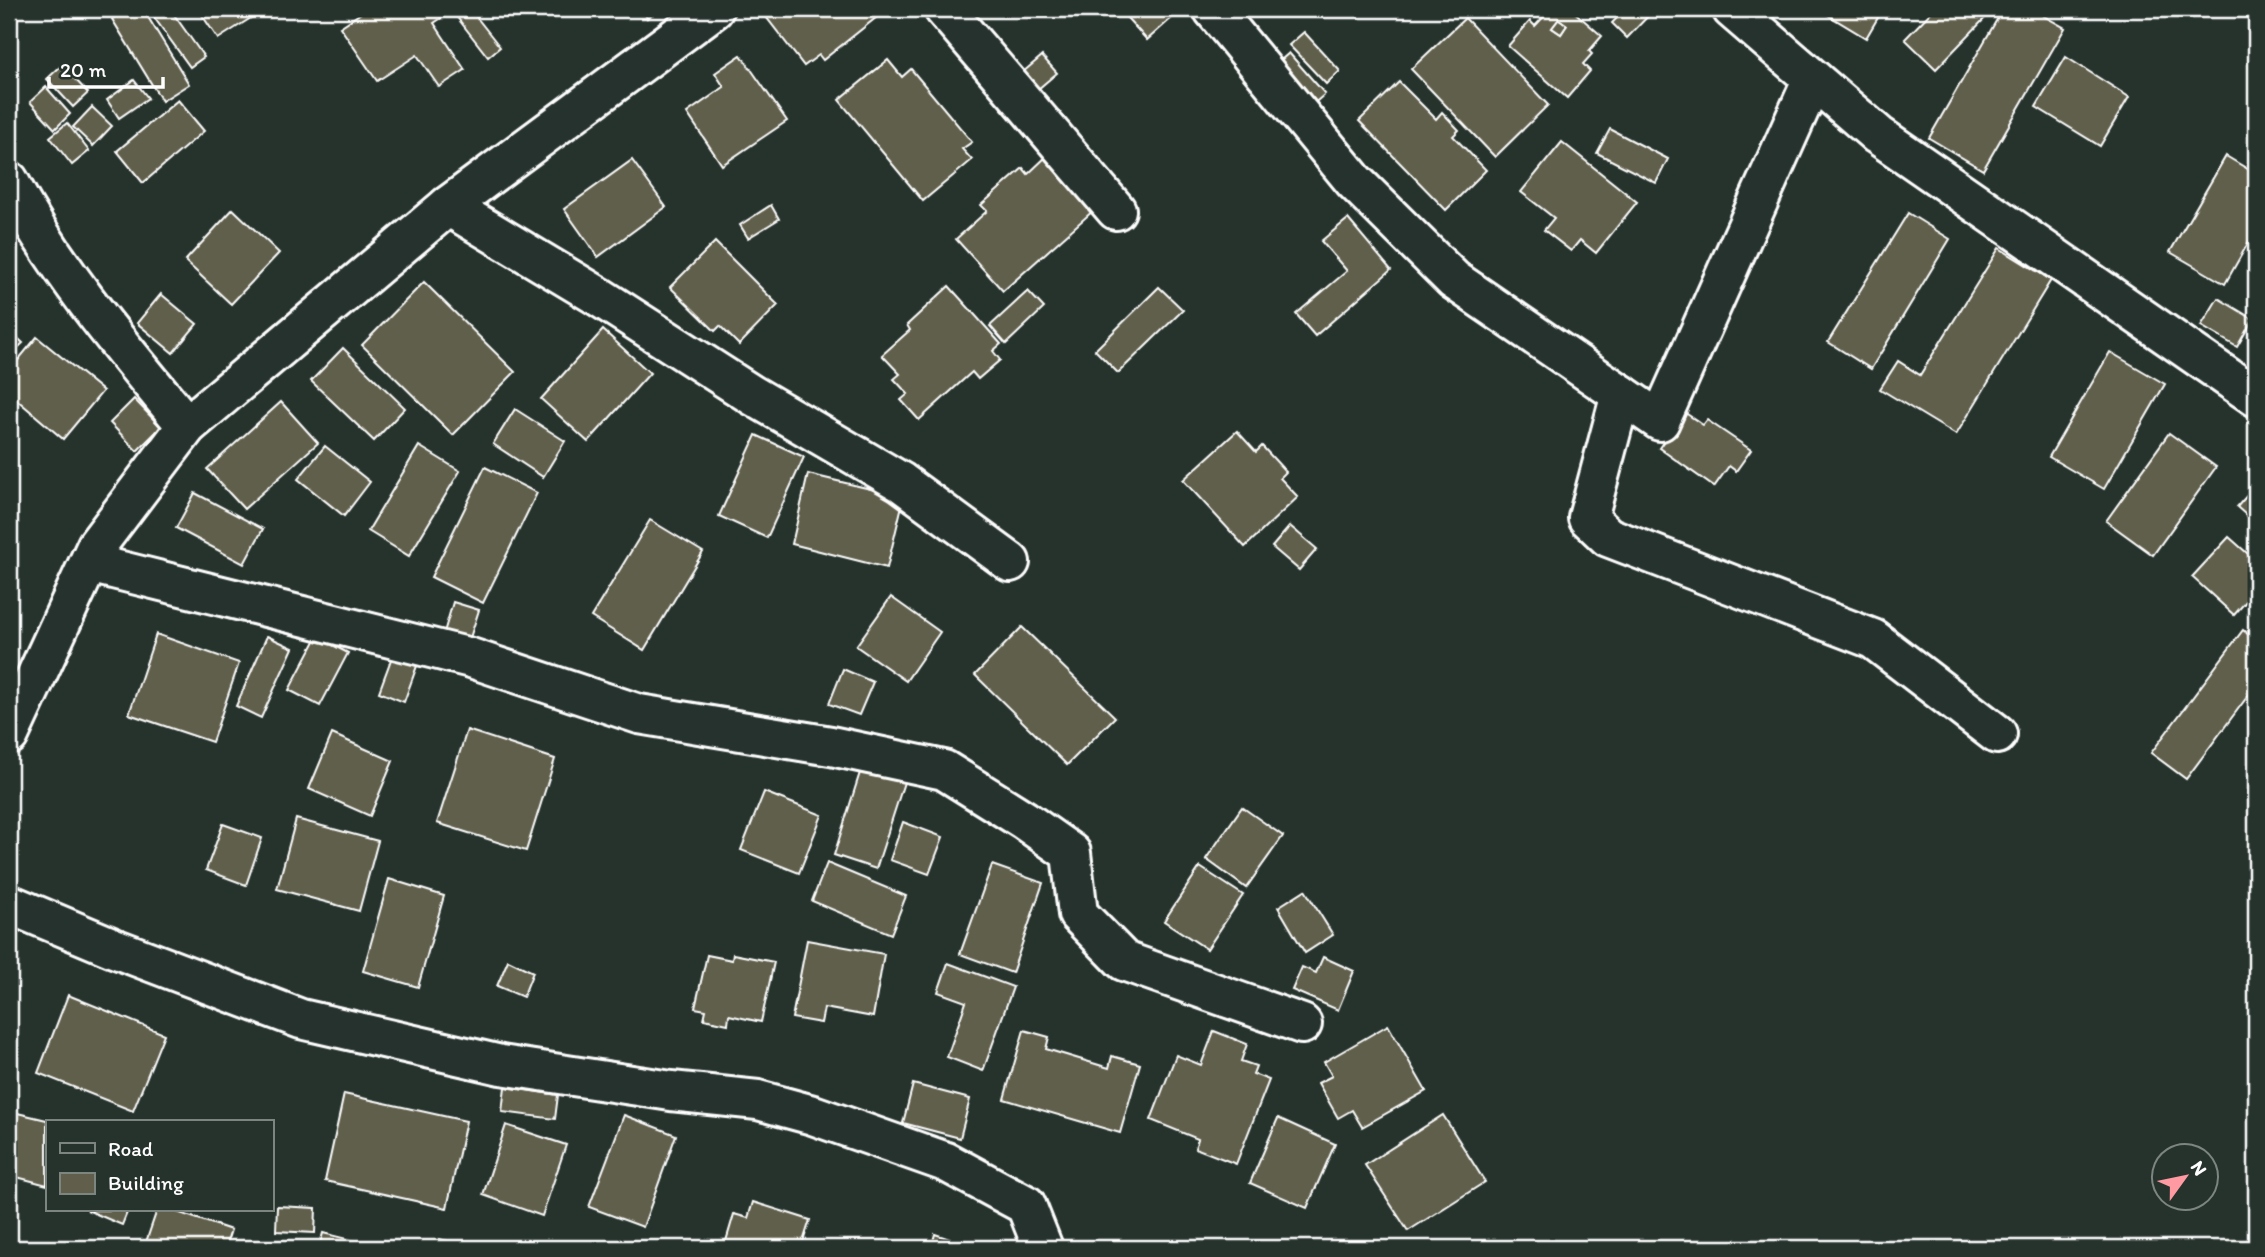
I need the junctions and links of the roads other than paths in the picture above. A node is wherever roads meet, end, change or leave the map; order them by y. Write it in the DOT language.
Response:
graph roads {
  1 [pos="714,9"];
  2 [pos="944,9"];
  3 [pos="1213,9"];
  4 [pos="1732,9"];
  5 [pos="1813,79"];
  6 [pos="9,181"];
  7 [pos="449,206"];
  8 [pos="1116,209"];
  9 [pos="1620,394"];
  10 [pos="2256,397"];
  11 [pos="187,426"];
  12 [pos="1010,562"];
  13 [pos="89,563"];
  14 [pos="1997,734"];
  15 [pos="9,735"];
  16 [pos="14,910"];
  17 [pos="1302,1024"];
  18 [pos="1043,1248"];
  1 -- 7 [label="street"];
  2 -- 8 [label="street"];
  3 -- 9 [label="street"];
  4 -- 5 [label="street"];
  5 -- 9 [label="street"];
  5 -- 10 [label="street"];
  6 -- 11 [label="street"];
  7 -- 11 [label="street"];
  7 -- 12 [label="street"];
  9 -- 14 [label="street"];
  11 -- 13 [label="street"];
  13 -- 15 [label="street"];
  13 -- 17 [label="street"];
  16 -- 18 [label="street"];
}
